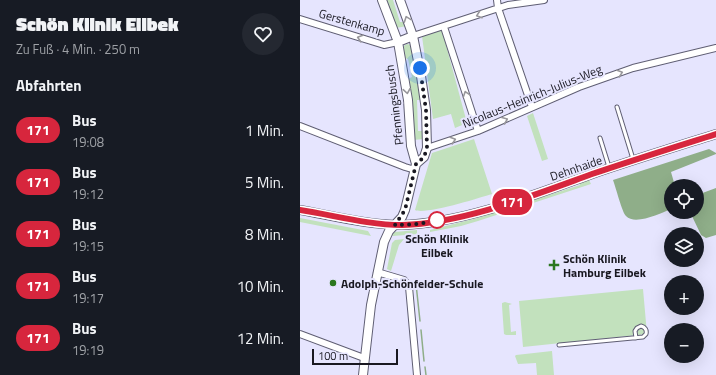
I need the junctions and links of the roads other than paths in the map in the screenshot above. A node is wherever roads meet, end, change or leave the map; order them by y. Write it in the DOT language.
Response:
graph roads {
  1 [pos="382,0"];
  2 [pos="400,0"];
  3 [pos="497,0"];
  4 [pos="544,0"];
  5 [pos="498,8"];
  6 [pos="300,19"];
  7 [pos="444,27"];
  8 [pos="413,36"];
  9 [pos="398,42"];
  10 [pos="716,48"];
  11 [pos="532,107"];
  12 [pos="617,107"];
  13 [pos="300,126"];
  14 [pos="478,132"];
  15 [pos="716,134"];
  16 [pos="600,138"];
  17 [pos="427,148"];
  18 [pos="633,161"];
  19 [pos="416,167"];
  20 [pos="610,168"];
  21 [pos="300,210"];
  22 [pos="395,225"];
  23 [pos="378,272"];
  24 [pos="300,334"];
  25 [pos="636,338"];
  26 [pos="559,346"];
  27 [pos="364,358"];
  28 [pos="363,375"];
  29 [pos="417,375"];
  1 -- 9 [label="street, Pfenningsbusch"];
  8 -- 2 [label="street, one-way"];
  3 -- 5 [label="street"];
  4 -- 5 [label="street"];
  5 -- 7 [label="street, one-way"];
  5 -- 11 [label="street"];
  9 -- 6 [label="street, Gerstenkamp, one-way"];
  7 -- 8 [label="street"];
  14 -- 7 [label="street, one-way"];
  8 -- 9 [label="street"];
  8 -- 17 [label="street"];
  9 -- 19 [label="street, Pfenningsbusch, one-way"];
  11 -- 10 [label="street, Nicolaus-Heinrich-Julius-Weg, one-way"];
  14 -- 11 [label="street, Nicolaus-Heinrich-Julius-Weg, one-way"];
  12 -- 18 [label="lane"];
  13 -- 19 [label="street"];
  17 -- 14 [label="street, Nicolaus-Heinrich-Julius-Weg, one-way"];
  15 -- 18 [label="street, Dehnhaide"];
  16 -- 20 [label="lane"];
  17 -- 19 [label="street"];
  18 -- 20 [label="street, Dehnhaide"];
  19 -- 22 [label="street"];
  20 -- 22 [label="street, Dehnhaide"];
  21 -- 22 [label="street, Dehnhaide"];
  22 -- 23 [label="street"];
  23 -- 27 [label="street"];
  23 -- 29 [label="street"];
  24 -- 27 [label="street"];
  25 -- 26 [label="lane"];
  27 -- 28 [label="street"];
}
